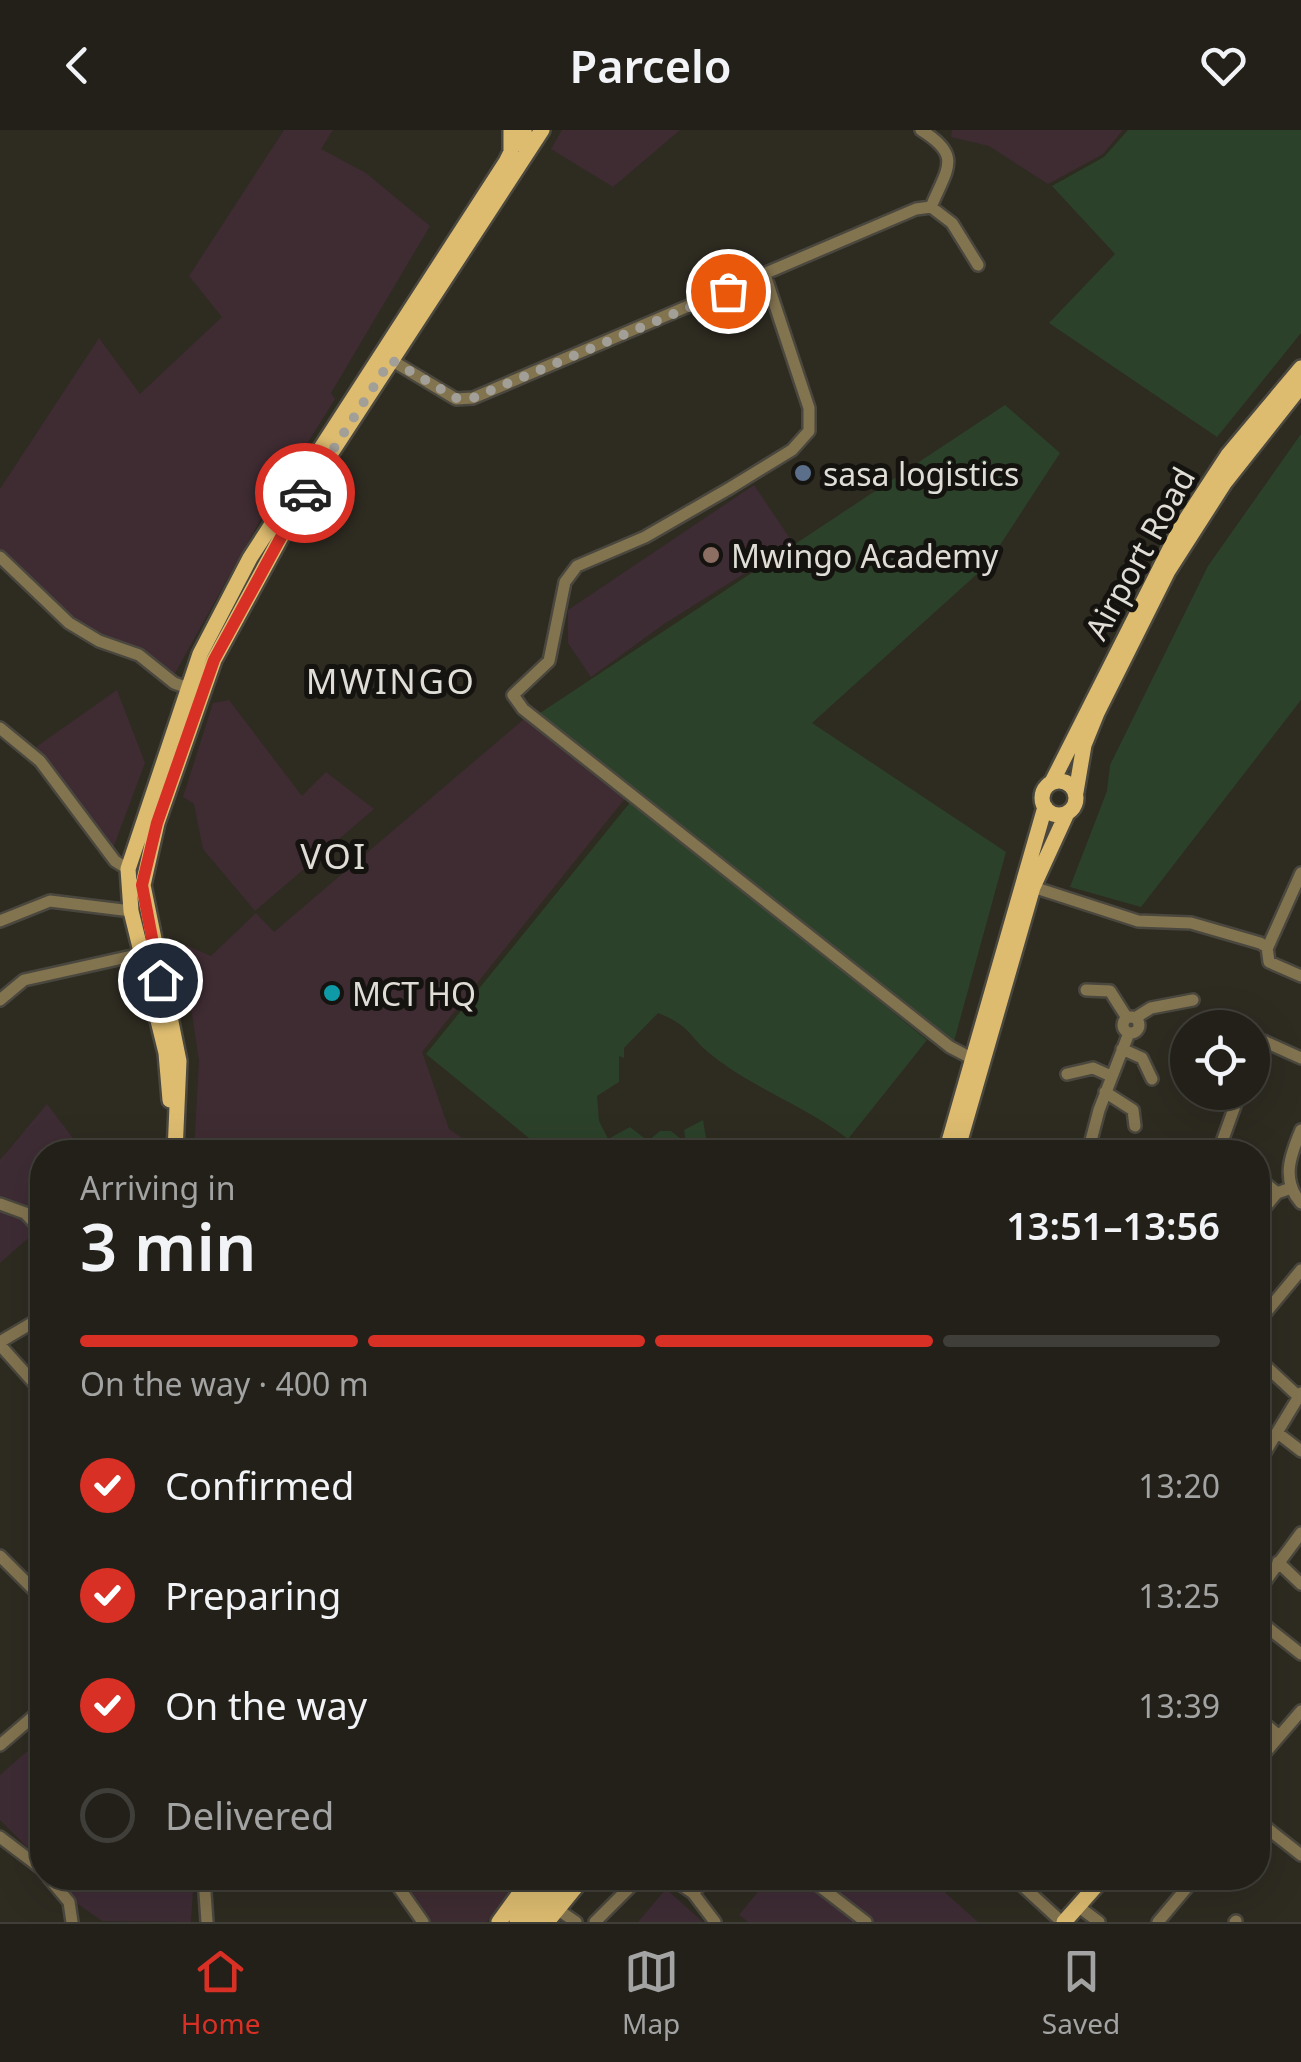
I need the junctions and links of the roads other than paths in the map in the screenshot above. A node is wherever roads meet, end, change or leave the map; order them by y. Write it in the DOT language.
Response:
graph roads {
  1 [pos="542,130"];
  2 [pos="921,130"];
  3 [pos="521,138"];
  4 [pos="930,208"];
  5 [pos="978,265"];
  6 [pos="765,276"];
  7 [pos="391,360"];
  8 [pos="1301,368"];
  9 [pos="1301,386"];
  10 [pos="0,557"];
  11 [pos="188,688"];
  12 [pos="0,728"];
  13 [pos="1052,782"];
  14 [pos="1076,792"];
  15 [pos="1044,807"];
  16 [pos="1066,813"];
  17 [pos="128,868"];
  18 [pos="1301,873"];
  19 [pos="1033,887"];
  20 [pos="131,911"];
  21 [pos="0,921"];
  22 [pos="1267,949"];
  23 [pos="142,954"];
  24 [pos="1301,976"];
  25 [pos="1086,990"];
  26 [pos="0,1000"];
  27 [pos="1193,1000"];
  28 [pos="1131,1018"];
  29 [pos="1270,1044"];
  30 [pos="1122,1049"];
  31 [pos="1301,1058"];
  32 [pos="973,1059"];
  33 [pos="1067,1074"];
  34 [pos="1111,1076"];
  35 [pos="1152,1079"];
  36 [pos="1105,1092"];
  37 [pos="1233,1110"];
  38 [pos="1136,1126"];
  39 [pos="1301,1130"];
  40 [pos="166,1140"];
  41 [pos="176,1140"];
  42 [pos="951,1140"];
  43 [pos="952,1140"];
  44 [pos="1093,1140"];
  45 [pos="1223,1140"];
  46 [pos="1270,1187"];
  47 [pos="1290,1188"];
  48 [pos="1277,1193"];
  49 [pos="1270,1201"];
  50 [pos="0,1204"];
  51 [pos="1301,1204"];
  52 [pos="30,1218"];
  53 [pos="1301,1270"];
  54 [pos="1270,1307"];
  55 [pos="30,1324"];
  56 [pos="1,1340"];
  57 [pos="1270,1370"];
  58 [pos="30,1377"];
  59 [pos="1300,1395"];
  60 [pos="1280,1434"];
  61 [pos="1270,1447"];
  62 [pos="1301,1452"];
  63 [pos="1301,1533"];
  64 [pos="0,1556"];
  65 [pos="1278,1562"];
  66 [pos="1270,1574"];
  67 [pos="30,1584"];
  68 [pos="1301,1584"];
  69 [pos="1270,1629"];
  70 [pos="1301,1654"];
  71 [pos="1301,1711"];
  72 [pos="30,1719"];
  73 [pos="1270,1728"];
  74 [pos="1279,1736"];
  75 [pos="0,1745"];
  76 [pos="1270,1747"];
  77 [pos="1270,1830"];
  78 [pos="0,1837"];
  79 [pos="1301,1855"];
  80 [pos="30,1860"];
  81 [pos="59,1890"];
  82 [pos="206,1890"];
  83 [pos="400,1890"];
  84 [pos="522,1890"];
  85 [pos="541,1890"];
  86 [pos="556,1890"];
  87 [pos="573,1890"];
  88 [pos="626,1890"];
  89 [pos="689,1890"];
  90 [pos="696,1890"];
  91 [pos="825,1890"];
  92 [pos="1027,1890"];
  93 [pos="1094,1890"];
  94 [pos="1184,1890"];
  95 [pos="693,1893"];
  96 [pos="1079,1907"];
  97 [pos="552,1916"];
  98 [pos="72,1922"];
  99 [pos="208,1922"];
  100 [pos="422,1922"];
  101 [pos="499,1922"];
  102 [pos="518,1922"];
  103 [pos="532,1922"];
  104 [pos="576,1922"];
  105 [pos="595,1922"];
  106 [pos="715,1922"];
  107 [pos="866,1922"];
  108 [pos="1063,1922"];
  109 [pos="1099,1922"];
  110 [pos="1158,1922"];
  1 -- 3 [label="main road"];
  2 -- 4 [label="street"];
  3 -- 7 [label="main road"];
  3 -- 11 [label="main road"];
  4 -- 5 [label="street"];
  4 -- 6 [label="street"];
  6 -- 7 [label="street"];
  6 -- 32 [label="street"];
  7 -- 41 [label="main road"];
  8 -- 13 [label="main road, Airport Road"];
  9 -- 14 [label="main road, Airport Road"];
  10 -- 11 [label="street"];
  11 -- 17 [label="main road"];
  12 -- 17 [label="street"];
  13 -- 14 [label="main road"];
  13 -- 15 [label="main road"];
  14 -- 16 [label="main road"];
  15 -- 16 [label="main road"];
  15 -- 32 [label="main road"];
  16 -- 19 [label="main road"];
  17 -- 20 [label="main road"];
  18 -- 22 [label="street"];
  19 -- 22 [label="street"];
  19 -- 43 [label="main road"];
  20 -- 21 [label="street"];
  20 -- 23 [label="main road"];
  22 -- 24 [label="street"];
  23 -- 26 [label="street"];
  23 -- 40 [label="main road"];
  25 -- 28 [label="street"];
  27 -- 28 [label="street"];
  28 -- 30 [label="street"];
  29 -- 31 [label="street"];
  30 -- 34 [label="street"];
  30 -- 35 [label="street"];
  32 -- 42 [label="main road"];
  33 -- 34 [label="street"];
  34 -- 36 [label="street"];
  36 -- 38 [label="street"];
  36 -- 44 [label="street"];
  37 -- 45 [label="street"];
  39 -- 47 [label="street"];
  46 -- 48 [label="street"];
  47 -- 48 [label="street"];
  47 -- 51 [label="street"];
  48 -- 49 [label="street"];
  50 -- 52 [label="street"];
  53 -- 54 [label="street"];
  55 -- 56 [label="street"];
  56 -- 58 [label="street"];
  57 -- 59 [label="street"];
  59 -- 60 [label="street"];
  60 -- 61 [label="street"];
  60 -- 62 [label="street"];
  63 -- 65 [label="street"];
  64 -- 67 [label="street"];
  65 -- 66 [label="street"];
  65 -- 68 [label="street"];
  69 -- 70 [label="street"];
  71 -- 74 [label="street"];
  72 -- 75 [label="street"];
  73 -- 74 [label="street"];
  74 -- 76 [label="street"];
  77 -- 79 [label="street"];
  78 -- 80 [label="street"];
  81 -- 98 [label="street"];
  82 -- 99 [label="street"];
  83 -- 100 [label="street"];
  84 -- 101 [label="main road"];
  85 -- 102 [label="main road"];
  86 -- 103 [label="main road"];
  87 -- 97 [label="main road"];
  88 -- 105 [label="street"];
  89 -- 95 [label="street"];
  90 -- 95 [label="street"];
  91 -- 107 [label="street"];
  92 -- 108 [label="street"];
  93 -- 96 [label="main road"];
  94 -- 110 [label="street"];
  95 -- 106 [label="street"];
  96 -- 108 [label="main road"];
  96 -- 109 [label="street"];
  97 -- 104 [label="street"];
}
